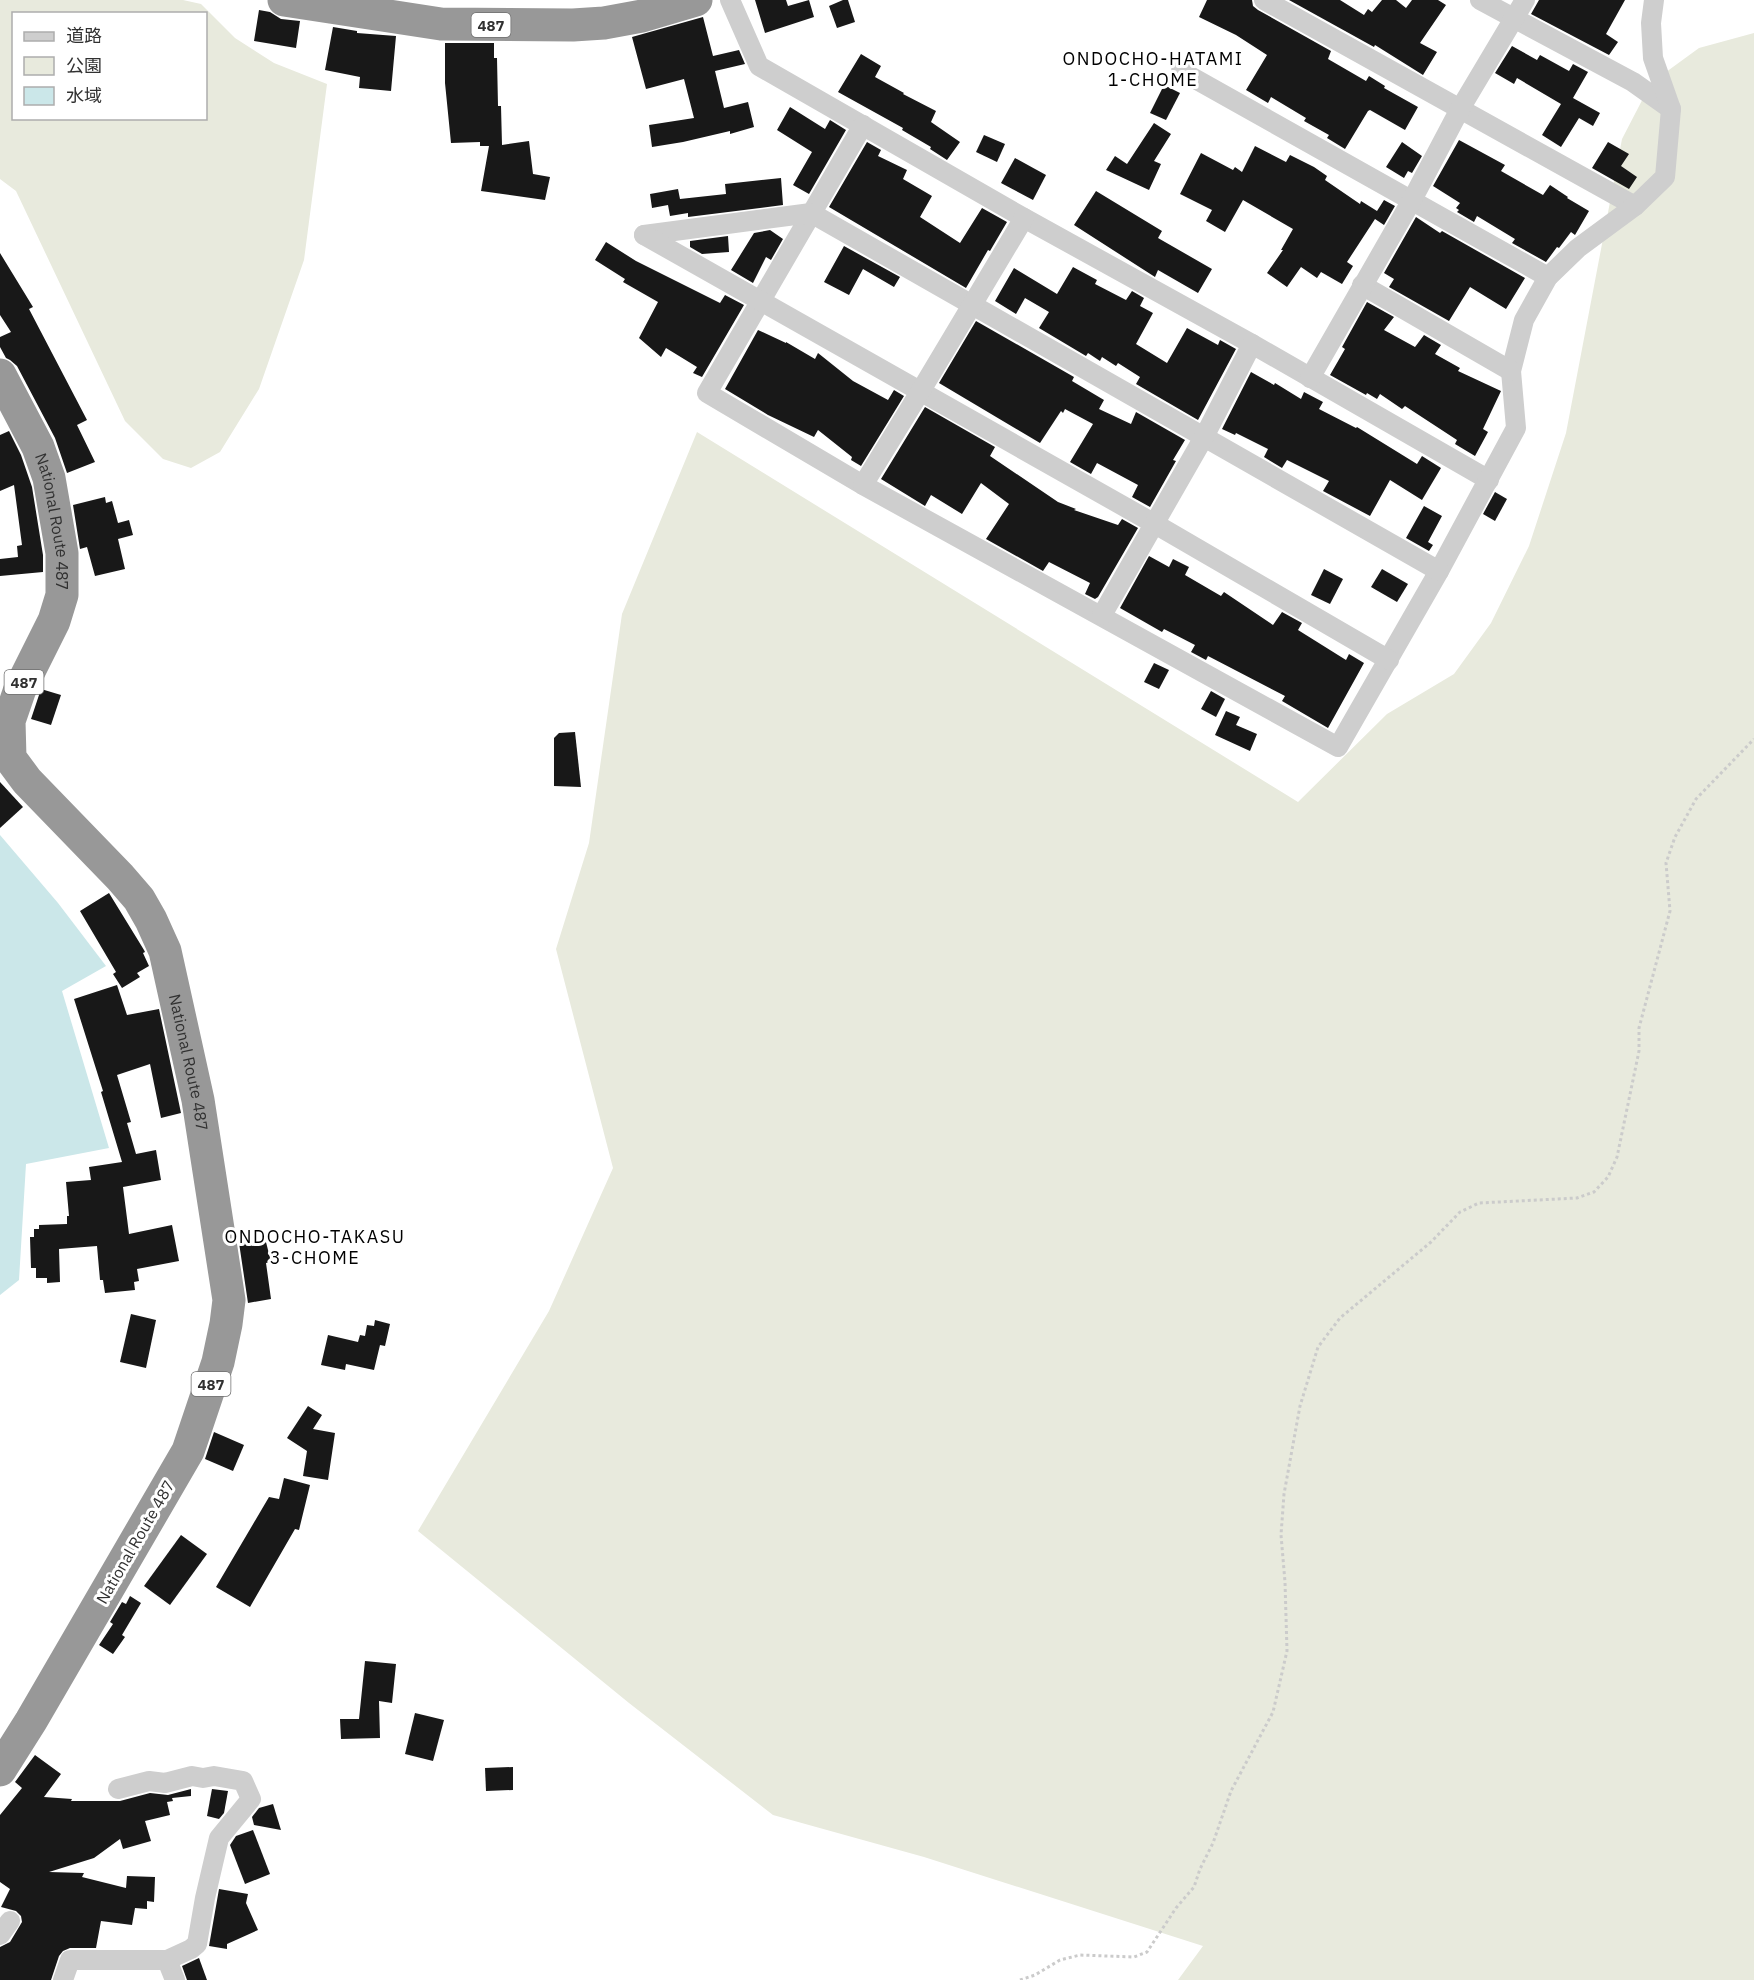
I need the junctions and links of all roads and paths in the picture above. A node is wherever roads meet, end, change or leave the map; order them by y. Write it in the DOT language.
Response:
graph roads {
  1 [pos="284,0"];
  2 [pos="696,0"];
  3 [pos="730,0"];
  4 [pos="1264,0"];
  5 [pos="1480,0"];
  6 [pos="1525,0"];
  7 [pos="1654,0"];
  8 [pos="1514,19"];
  9 [pos="1181,71"];
  10 [pos="1671,109"];
  11 [pos="1460,110"];
  12 [pos="863,125"];
  13 [pos="1412,200"];
  14 [pos="1635,206"];
  15 [pos="811,213"];
  16 [pos="1024,218"];
  17 [pos="1548,277"];
  18 [pos="1362,285"];
  19 [pos="759,301"];
  20 [pos="970,305"];
  21 [pos="1252,344"];
  22 [pos="1511,371"];
  23 [pos="0,375"];
  24 [pos="1310,378"];
  25 [pos="920,392"];
  26 [pos="1204,437"];
  27 [pos="1489,480"];
  28 [pos="863,485"];
  29 [pos="1155,524"];
  30 [pos="1439,571"];
  31 [pos="1102,615"];
  32 [pos="1389,660"];
  33 [pos="1754,739"];
  34 [pos="0,1770"];
  35 [pos="118,1789"];
  36 [pos="167,1960"];
  37 [pos="63,1980"];
  38 [pos="175,1980"];
  39 [pos="1020,1980"];
  1 -- 2 [label="highway, 487"];
  3 -- 12 [label="street"];
  4 -- 11 [label="street"];
  5 -- 8 [label="street"];
  6 -- 8 [label="street"];
  7 -- 10 [label="street"];
  8 -- 10 [label="street"];
  8 -- 11 [label="street"];
  9 -- 13 [label="street"];
  10 -- 14 [label="street"];
  11 -- 13 [label="street"];
  11 -- 14 [label="street"];
  12 -- 15 [label="street"];
  12 -- 16 [label="street"];
  13 -- 17 [label="street"];
  13 -- 18 [label="street"];
  14 -- 17 [label="street"];
  15 -- 19 [label="street"];
  15 -- 19 [label="street"];
  15 -- 20 [label="street"];
  16 -- 20 [label="street"];
  16 -- 21 [label="street"];
  17 -- 22 [label="street"];
  18 -- 22 [label="street"];
  18 -- 24 [label="street"];
  19 -- 25 [label="street"];
  19 -- 28 [label="street"];
  20 -- 25 [label="street"];
  20 -- 26 [label="street"];
  21 -- 24 [label="street"];
  21 -- 26 [label="street"];
  22 -- 27 [label="street"];
  23 -- 34 [label="highway, National Route 487 / 487"];
  24 -- 27 [label="street"];
  25 -- 28 [label="street"];
  25 -- 29 [label="street"];
  26 -- 29 [label="street"];
  26 -- 30 [label="street"];
  27 -- 30 [label="street"];
  28 -- 31 [label="street"];
  29 -- 31 [label="street"];
  29 -- 32 [label="street"];
  30 -- 32 [label="street"];
  31 -- 32 [label="street"];
  33 -- 39 [label="path"];
  35 -- 36 [label="street"];
  36 -- 37 [label="street"];
  36 -- 38 [label="street"];
}
